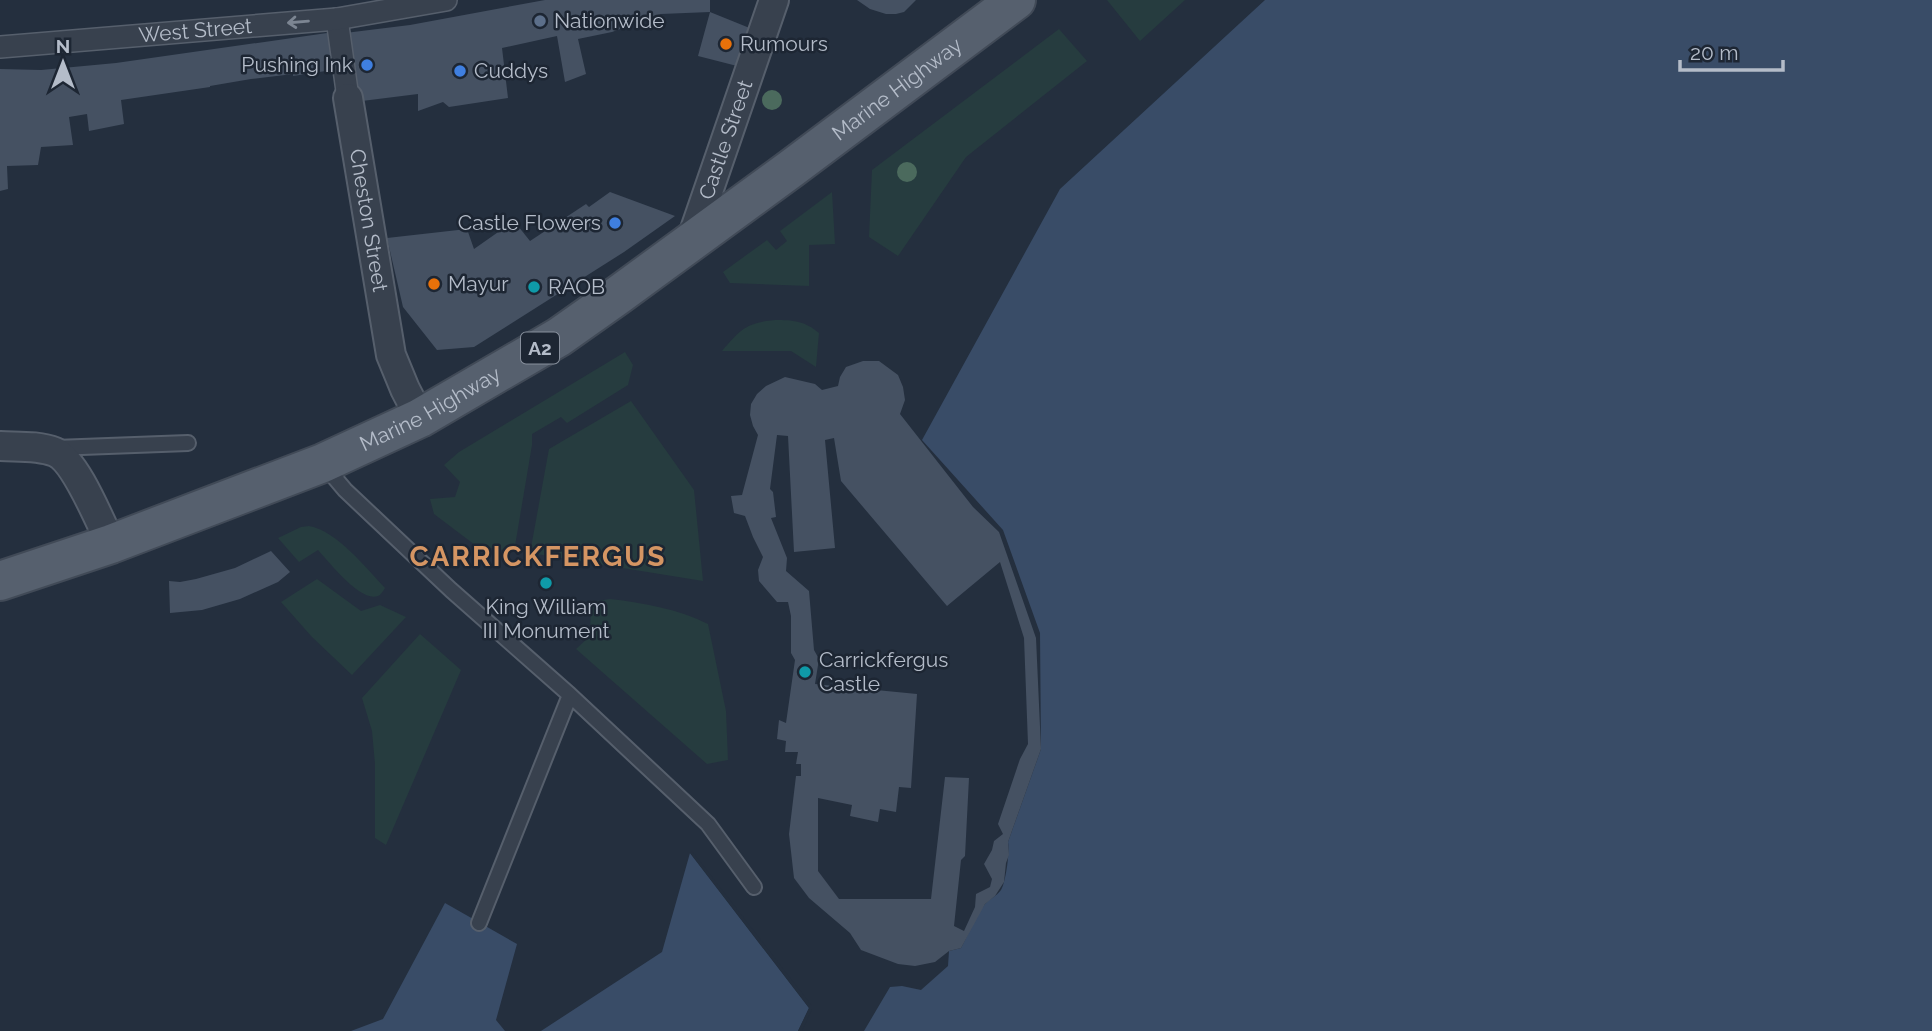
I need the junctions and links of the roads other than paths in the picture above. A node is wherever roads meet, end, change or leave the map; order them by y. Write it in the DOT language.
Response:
graph roads {
  1 [pos="446,0"];
  2 [pos="774,0"];
  3 [pos="1016,0"];
  4 [pos="337,19"];
  5 [pos="0,47"];
  6 [pos="348,98"];
  7 [pos="691,242"];
  8 [pos="420,418"];
  9 [pos="188,443"];
  10 [pos="0,446"];
  11 [pos="47,449"];
  12 [pos="323,463"];
  13 [pos="111,544"];
  14 [pos="0,581"];
  15 [pos="570,695"];
  16 [pos="754,887"];
  17 [pos="479,923"];
  1 -- 4 [label="street, West Street"];
  2 -- 7 [label="street, Castle Street"];
  3 -- 7 [label="main road, Marine Highway / A2"];
  4 -- 5 [label="street, West Street, one-way"];
  4 -- 6 [label="street, Cheston Street"];
  6 -- 8 [label="street, Cheston Street"];
  7 -- 8 [label="main road, Marine Highway / A2"];
  8 -- 12 [label="main road, Marine Highway / A2"];
  9 -- 11 [label="lane"];
  10 -- 11 [label="street"];
  11 -- 13 [label="street"];
  12 -- 13 [label="main road, Marine Highway / A2"];
  12 -- 15 [label="lane"];
  13 -- 14 [label="main road, Marine Highway / A2"];
  15 -- 16 [label="lane"];
  15 -- 17 [label="lane"];
}
